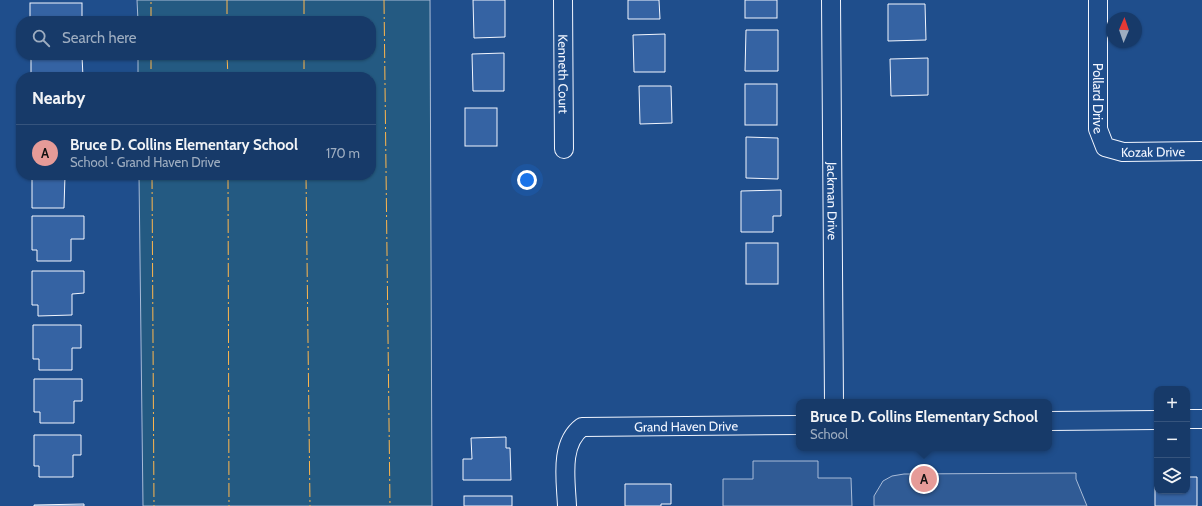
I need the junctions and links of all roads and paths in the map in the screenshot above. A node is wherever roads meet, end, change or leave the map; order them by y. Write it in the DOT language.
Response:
graph roads {
  1 [pos="563,0"];
  2 [pos="831,0"];
  3 [pos="1098,0"];
  4 [pos="1105,147"];
  5 [pos="564,149"];
  6 [pos="1202,151"];
  7 [pos="834,399"];
  8 [pos="1190,419"];
  9 [pos="1202,419"];
  10 [pos="1154,420"];
  11 [pos="1052,421"];
  12 [pos="796,425"];
  13 [pos="567,506"];
  1 -- 5 [label="street, Kenneth Court"];
  2 -- 7 [label="street, Jackman Drive"];
  3 -- 4 [label="street, Pollard Drive"];
  4 -- 6 [label="street, Kozak Drive"];
  8 -- 9 [label="street"];
  10 -- 11 [label="street"];
  12 -- 13 [label="street, Grand Haven Drive"];
}
